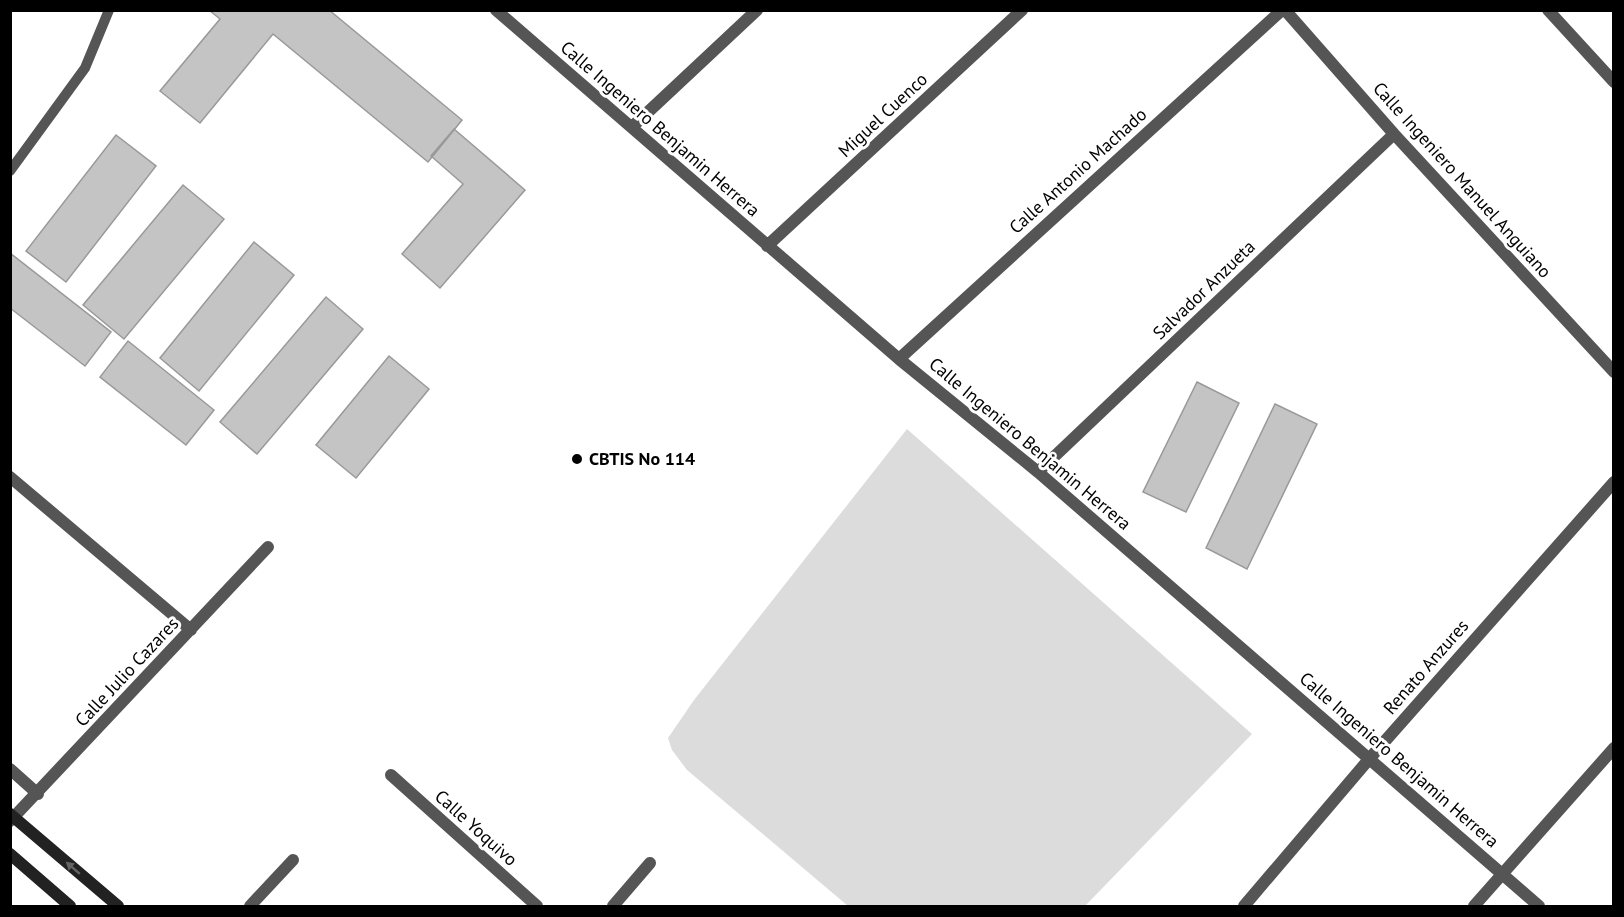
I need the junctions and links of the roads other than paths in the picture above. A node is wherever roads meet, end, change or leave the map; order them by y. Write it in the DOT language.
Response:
graph roads {
  1 [pos="109,10"];
  2 [pos="496,10"];
  3 [pos="757,10"];
  4 [pos="1022,10"];
  5 [pos="1283,10"];
  6 [pos="1548,10"];
  7 [pos="1614,82"];
  8 [pos="632,127"];
  9 [pos="1394,134"];
  10 [pos="10,171"];
  11 [pos="767,246"];
  12 [pos="899,359"];
  13 [pos="1614,372"];
  14 [pos="1038,472"];
  15 [pos="10,477"];
  16 [pos="1614,482"];
  17 [pos="267,547"];
  18 [pos="191,630"];
  19 [pos="1614,748"];
  20 [pos="1370,758"];
  21 [pos="10,769"];
  22 [pos="391,776"];
  23 [pos="38,794"];
  24 [pos="12,817"];
  25 [pos="10,854"];
  26 [pos="293,860"];
  27 [pos="650,863"];
  28 [pos="1502,874"];
  29 [pos="70,906"];
  30 [pos="118,906"];
  31 [pos="250,906"];
  32 [pos="537,906"];
  33 [pos="613,906"];
  34 [pos="1244,906"];
  35 [pos="1474,906"];
  36 [pos="1539,906"];
  1 -- 10 [label="lane"];
  2 -- 8 [label="street, Calle Ingeniero Benjamin Herrera"];
  3 -- 8 [label="street"];
  4 -- 11 [label="street, Miguel Cuenco"];
  5 -- 9 [label="street, Calle Ingeniero Manuel Anguiano"];
  5 -- 12 [label="street, Calle Antonio Machado"];
  6 -- 7 [label="street"];
  8 -- 11 [label="street, Calle Ingeniero Benjamin Herrera"];
  9 -- 13 [label="street, Calle Ingeniero Manuel Anguiano"];
  9 -- 14 [label="street, Salvador Anzueta"];
  11 -- 12 [label="street, Calle Ingeniero Benjamin Herrera"];
  12 -- 14 [label="street, Calle Ingeniero Benjamin Herrera"];
  14 -- 20 [label="street, Calle Ingeniero Benjamin Herrera"];
  15 -- 18 [label="street"];
  16 -- 20 [label="street, Renato Anzures"];
  17 -- 18 [label="street, Calle Julio Cazares"];
  18 -- 23 [label="street, Calle Julio Cazares"];
  19 -- 28 [label="street"];
  20 -- 28 [label="street, Calle Ingeniero Benjamin Herrera"];
  20 -- 34 [label="street, Renato Anzures"];
  21 -- 23 [label="street"];
  22 -- 32 [label="street, Calle Yoquivo"];
  23 -- 24 [label="street, Calle Julio Cazares"];
  30 -- 24 [label="main road, one-way"];
  25 -- 29 [label="main road"];
  26 -- 31 [label="street"];
  27 -- 33 [label="street"];
  28 -- 35 [label="street"];
  28 -- 36 [label="street, Calle Ingeniero Benjamin Herrera"];
}
